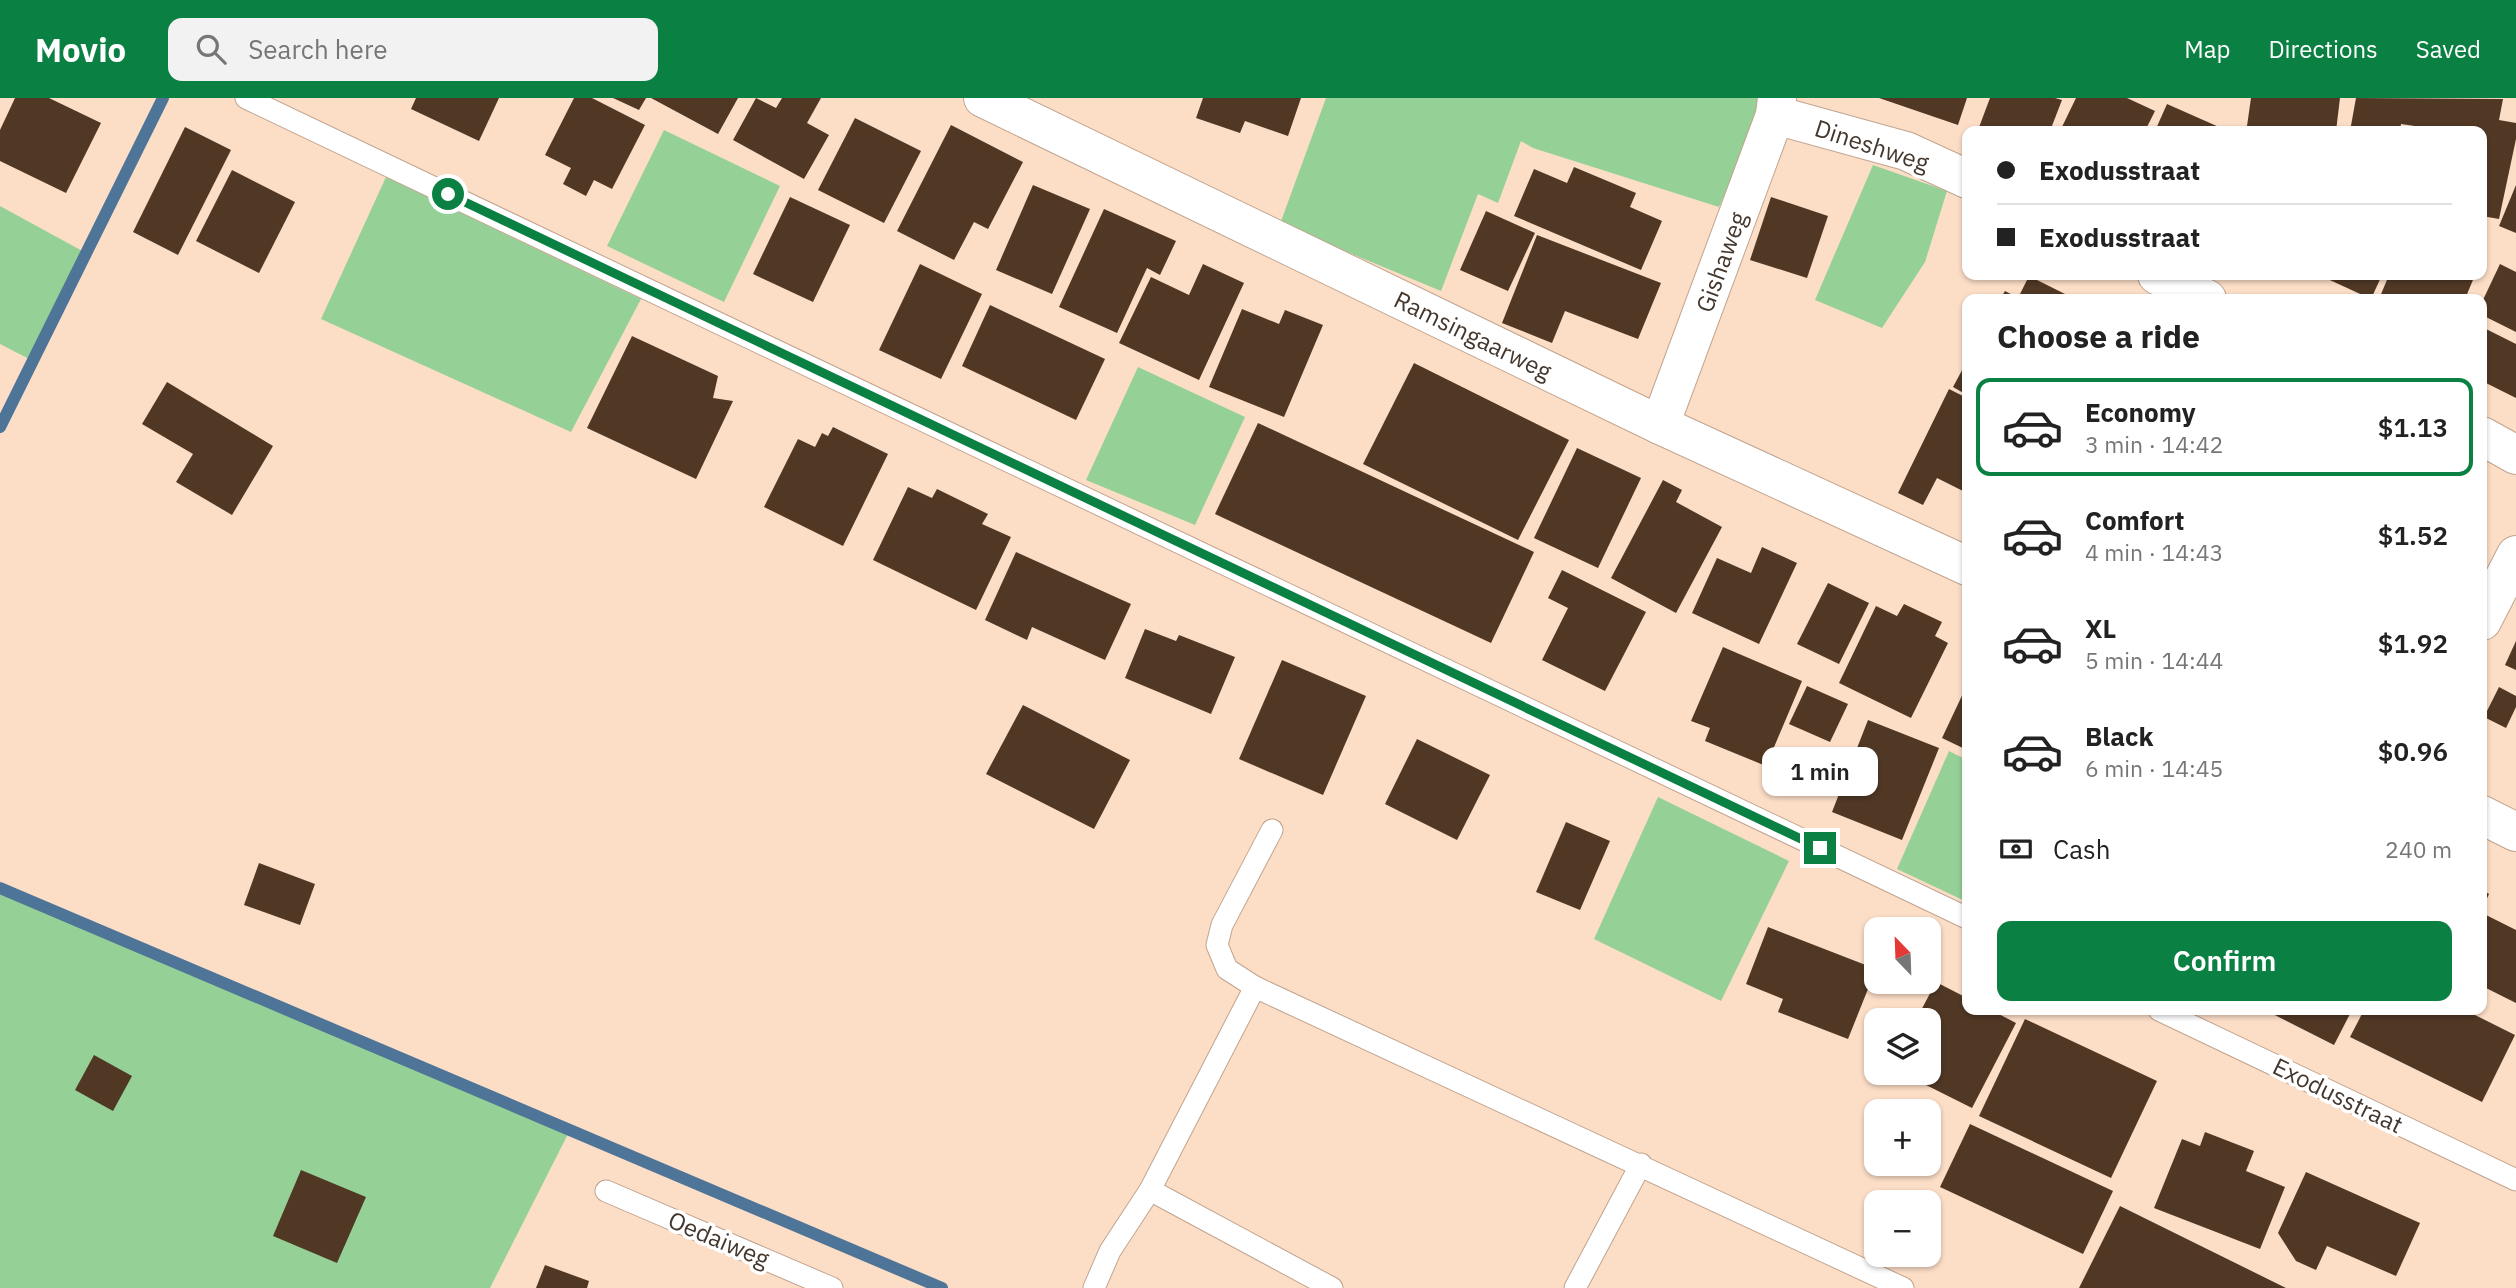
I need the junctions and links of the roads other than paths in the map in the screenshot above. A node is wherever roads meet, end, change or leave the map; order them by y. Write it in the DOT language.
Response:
graph roads {
  1 [pos="246,98"];
  2 [pos="983,98"];
  3 [pos="1776,107"];
  4 [pos="1962,177"];
  5 [pos="2167,280"];
  6 [pos="2197,294"];
  7 [pos="1660,425"];
  8 [pos="2487,439"];
  9 [pos="2516,455"];
  10 [pos="2516,555"];
  11 [pos="1962,564"];
  12 [pos="2487,611"];
  13 [pos="2487,818"];
  14 [pos="1272,830"];
  15 [pos="2516,832"];
  16 [pos="1962,916"];
  17 [pos="1255,986"];
  18 [pos="2170,1015"];
  19 [pos="1641,1164"];
  20 [pos="2516,1180"];
  21 [pos="1150,1190"];
  22 [pos="606,1191"];
  23 [pos="832,1288"];
  24 [pos="1094,1288"];
  25 [pos="1332,1288"];
  26 [pos="1575,1288"];
  27 [pos="1903,1288"];
  1 -- 16 [label="lane"];
  2 -- 7 [label="street, Ramsingaarweg"];
  3 -- 4 [label="street, Dineshweg"];
  3 -- 7 [label="street, Gishaweg"];
  5 -- 6 [label="street"];
  7 -- 11 [label="street, Ramsingaarweg"];
  8 -- 9 [label="street"];
  10 -- 12 [label="street"];
  13 -- 15 [label="street"];
  14 -- 17 [label="lane"];
  17 -- 19 [label="lane"];
  17 -- 21 [label="lane"];
  18 -- 20 [label="lane, Exodusstraat"];
  19 -- 26 [label="lane"];
  19 -- 27 [label="lane"];
  21 -- 24 [label="lane"];
  21 -- 25 [label="lane"];
  22 -- 23 [label="lane, Oedaiweg"];
}
